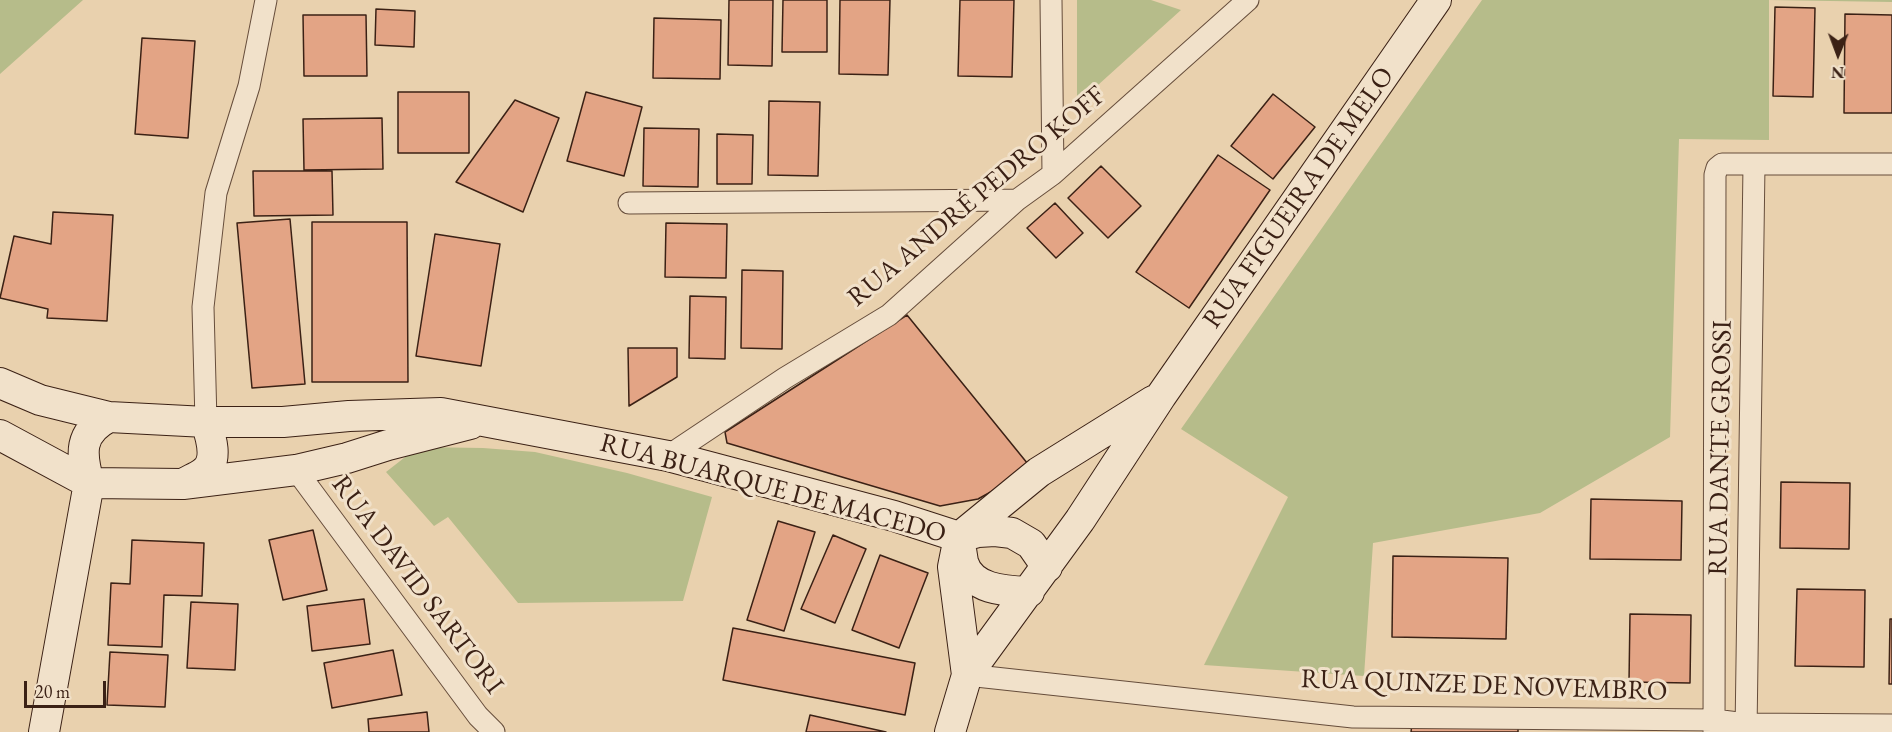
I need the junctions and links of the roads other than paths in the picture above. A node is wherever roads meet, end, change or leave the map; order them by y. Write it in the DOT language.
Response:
graph roads {
  1 [pos="266,0"];
  2 [pos="1051,0"];
  3 [pos="1248,0"];
  4 [pos="1436,0"];
  5 [pos="1892,164"];
  6 [pos="1754,165"];
  7 [pos="1053,174"];
  8 [pos="1017,200"];
  9 [pos="629,203"];
  10 [pos="0,383"];
  11 [pos="1161,396"];
  12 [pos="109,417"];
  13 [pos="481,421"];
  14 [pos="206,422"];
  15 [pos="0,435"];
  16 [pos="668,456"];
  17 [pos="296,470"];
  18 [pos="89,483"];
  19 [pos="183,484"];
  20 [pos="959,537"];
  21 [pos="1047,567"];
  22 [pos="1029,592"];
  23 [pos="967,675"];
  24 [pos="1353,724"];
  25 [pos="1892,725"];
  26 [pos="1714,726"];
  27 [pos="1746,728"];
  28 [pos="44,732"];
  29 [pos="494,732"];
  30 [pos="951,732"];
  1 -- 14 [label="street"];
  2 -- 7 [label="street"];
  3 -- 7 [label="street, RUA ANDRÉ PEDRO KOFF"];
  4 -- 11 [label="main road, RUA FIGUEIRA DE MELO"];
  5 -- 6 [label="street"];
  6 -- 26 [label="street, RUA DANTE GROSSI"];
  6 -- 27 [label="street, RUA DANTE GROSSI"];
  7 -- 8 [label="street, RUA ANDRÉ PEDRO KOFF"];
  8 -- 9 [label="street"];
  8 -- 16 [label="street, RUA ANDRÉ PEDRO KOFF"];
  10 -- 12 [label="main road, RUA BUARQUE DE MACEDO"];
  11 -- 20 [label="main road, RUA FIGUEIRA DE MELO"];
  11 -- 21 [label="main road, RUA FIGUEIRA DE MELO"];
  12 -- 14 [label="main road, RUA BUARQUE DE MACEDO"];
  12 -- 18 [label="main road"];
  13 -- 14 [label="main road, RUA BUARQUE DE MACEDO"];
  13 -- 16 [label="main road, RUA BUARQUE DE MACEDO"];
  13 -- 17 [label="main road, RUA BUARQUE DE MACEDO"];
  14 -- 19 [label="main road"];
  15 -- 18 [label="main road, RUA BUARQUE DE MACEDO"];
  16 -- 20 [label="main road, RUA BUARQUE DE MACEDO"];
  17 -- 19 [label="main road, RUA BUARQUE DE MACEDO"];
  17 -- 29 [label="street, RUA DAVID SARTORI"];
  18 -- 19 [label="main road, RUA BUARQUE DE MACEDO"];
  18 -- 28 [label="main road"];
  20 -- 21 [label="main road, RUA BUARQUE DE MACEDO"];
  20 -- 22 [label="main road, RUA BUARQUE DE MACEDO"];
  20 -- 23 [label="main road, RUA BUARQUE DE MACEDO"];
  21 -- 22 [label="main road, RUA BUARQUE DE MACEDO"];
  22 -- 23 [label="main road, RUA BUARQUE DE MACEDO"];
  23 -- 24 [label="street, RUA QUINZE DE NOVEMBRO"];
  23 -- 30 [label="main road, RUA BUARQUE DE MACEDO"];
  24 -- 26 [label="street, RUA QUINZE DE NOVEMBRO"];
  25 -- 27 [label="street, RUA QUINZE DE NOVEMBRO"];
  26 -- 27 [label="street, RUA QUINZE DE NOVEMBRO"];
}
